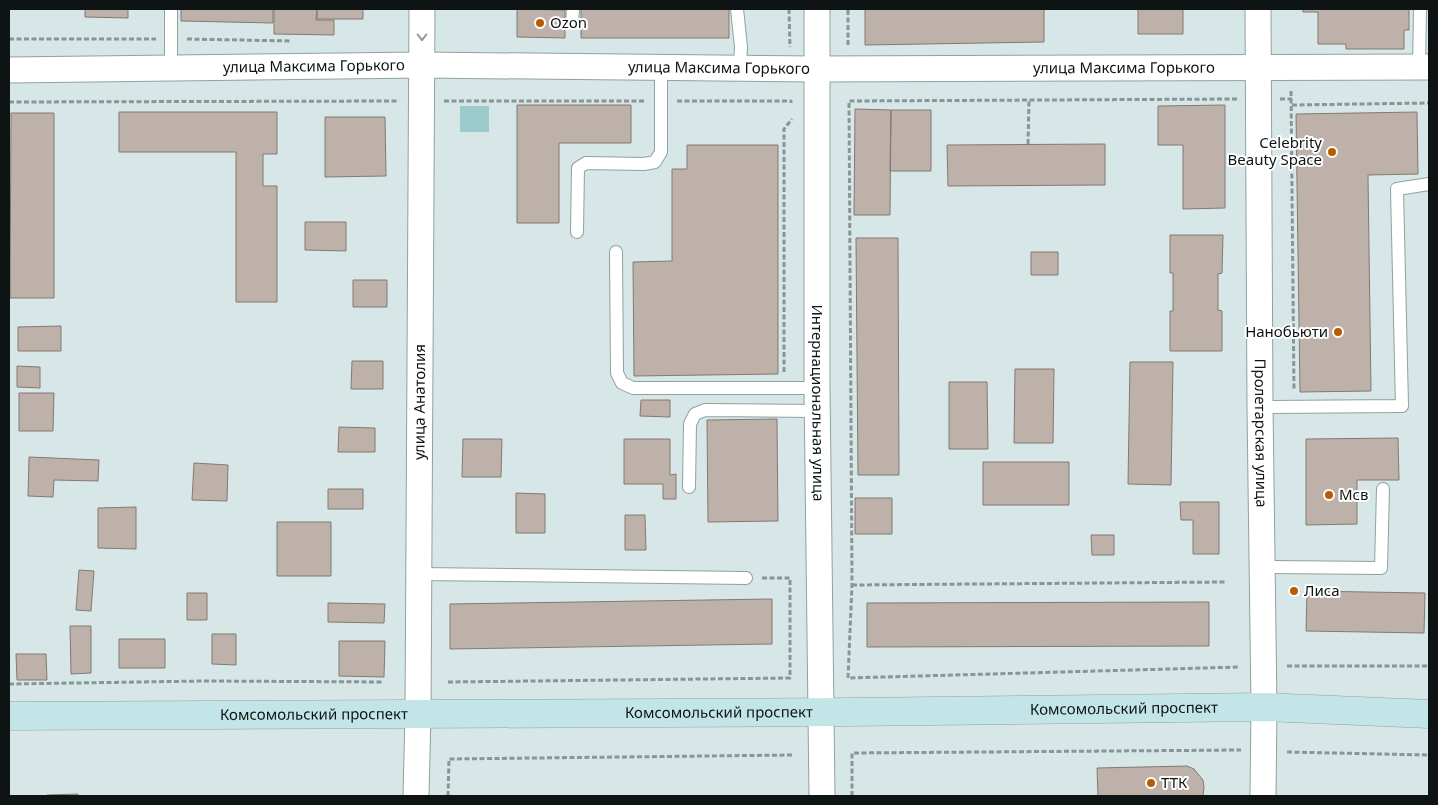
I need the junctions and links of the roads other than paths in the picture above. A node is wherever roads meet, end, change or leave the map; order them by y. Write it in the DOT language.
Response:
graph roads {
  1 [pos="171,9"];
  2 [pos="422,9"];
  3 [pos="573,9"];
  4 [pos="737,9"];
  5 [pos="817,9"];
  6 [pos="1258,9"];
  7 [pos="1420,9"];
  8 [pos="572,22"];
  9 [pos="422,66"];
  10 [pos="661,67"];
  11 [pos="171,68"];
  12 [pos="740,68"];
  13 [pos="816,68"];
  14 [pos="1259,68"];
  15 [pos="1424,68"];
  16 [pos="9,70"];
  17 [pos="1429,184"];
  18 [pos="577,232"];
  19 [pos="616,252"];
  20 [pos="817,400"];
  21 [pos="1260,407"];
  22 [pos="689,487"];
  23 [pos="1383,489"];
  24 [pos="1261,567"];
  25 [pos="418,574"];
  26 [pos="746,578"];
  27 [pos="1264,707"];
  28 [pos="820,712"];
  29 [pos="418,714"];
  30 [pos="1429,714"];
  31 [pos="9,716"];
  32 [pos="416,796"];
  33 [pos="822,796"];
  34 [pos="1263,796"];
  1 -- 11 [label="lane"];
  2 -- 9 [label="street, улица Анатолия, one-way"];
  3 -- 8 [label="lane"];
  4 -- 12 [label="lane"];
  5 -- 13 [label="street, Интернациональная улица"];
  6 -- 14 [label="street, Пролетарская улица"];
  7 -- 15 [label="lane"];
  9 -- 10 [label="street, улица Максима Горького"];
  9 -- 11 [label="street, улица Максима Горького"];
  9 -- 25 [label="street, улица Анатолия"];
  10 -- 12 [label="street, улица Максима Горького"];
  10 -- 18 [label="lane"];
  11 -- 16 [label="street, улица Максима Горького"];
  12 -- 13 [label="street, улица Максима Горького"];
  13 -- 14 [label="street, улица Максима Горького"];
  13 -- 20 [label="street, Интернациональная улица"];
  14 -- 15 [label="street, улица Максима Горького"];
  14 -- 21 [label="street, Пролетарская улица"];
  17 -- 21 [label="lane"];
  19 -- 20 [label="lane"];
  20 -- 22 [label="lane"];
  20 -- 28 [label="street, Интернациональная улица"];
  21 -- 24 [label="street, Пролетарская улица"];
  23 -- 24 [label="lane"];
  24 -- 27 [label="street, Пролетарская улица"];
  25 -- 26 [label="lane"];
  25 -- 29 [label="street, улица Анатолия"];
  27 -- 28 [label="street, Комсомольский проспект"];
  27 -- 30 [label="street, Комсомольский проспект"];
  27 -- 34 [label="street, Пролетарская улица"];
  28 -- 29 [label="street, Комсомольский проспект"];
  28 -- 33 [label="street, Интернациональная улица"];
  29 -- 31 [label="street, Комсомольский проспект"];
  29 -- 32 [label="street, улица Анатолия"];
}
